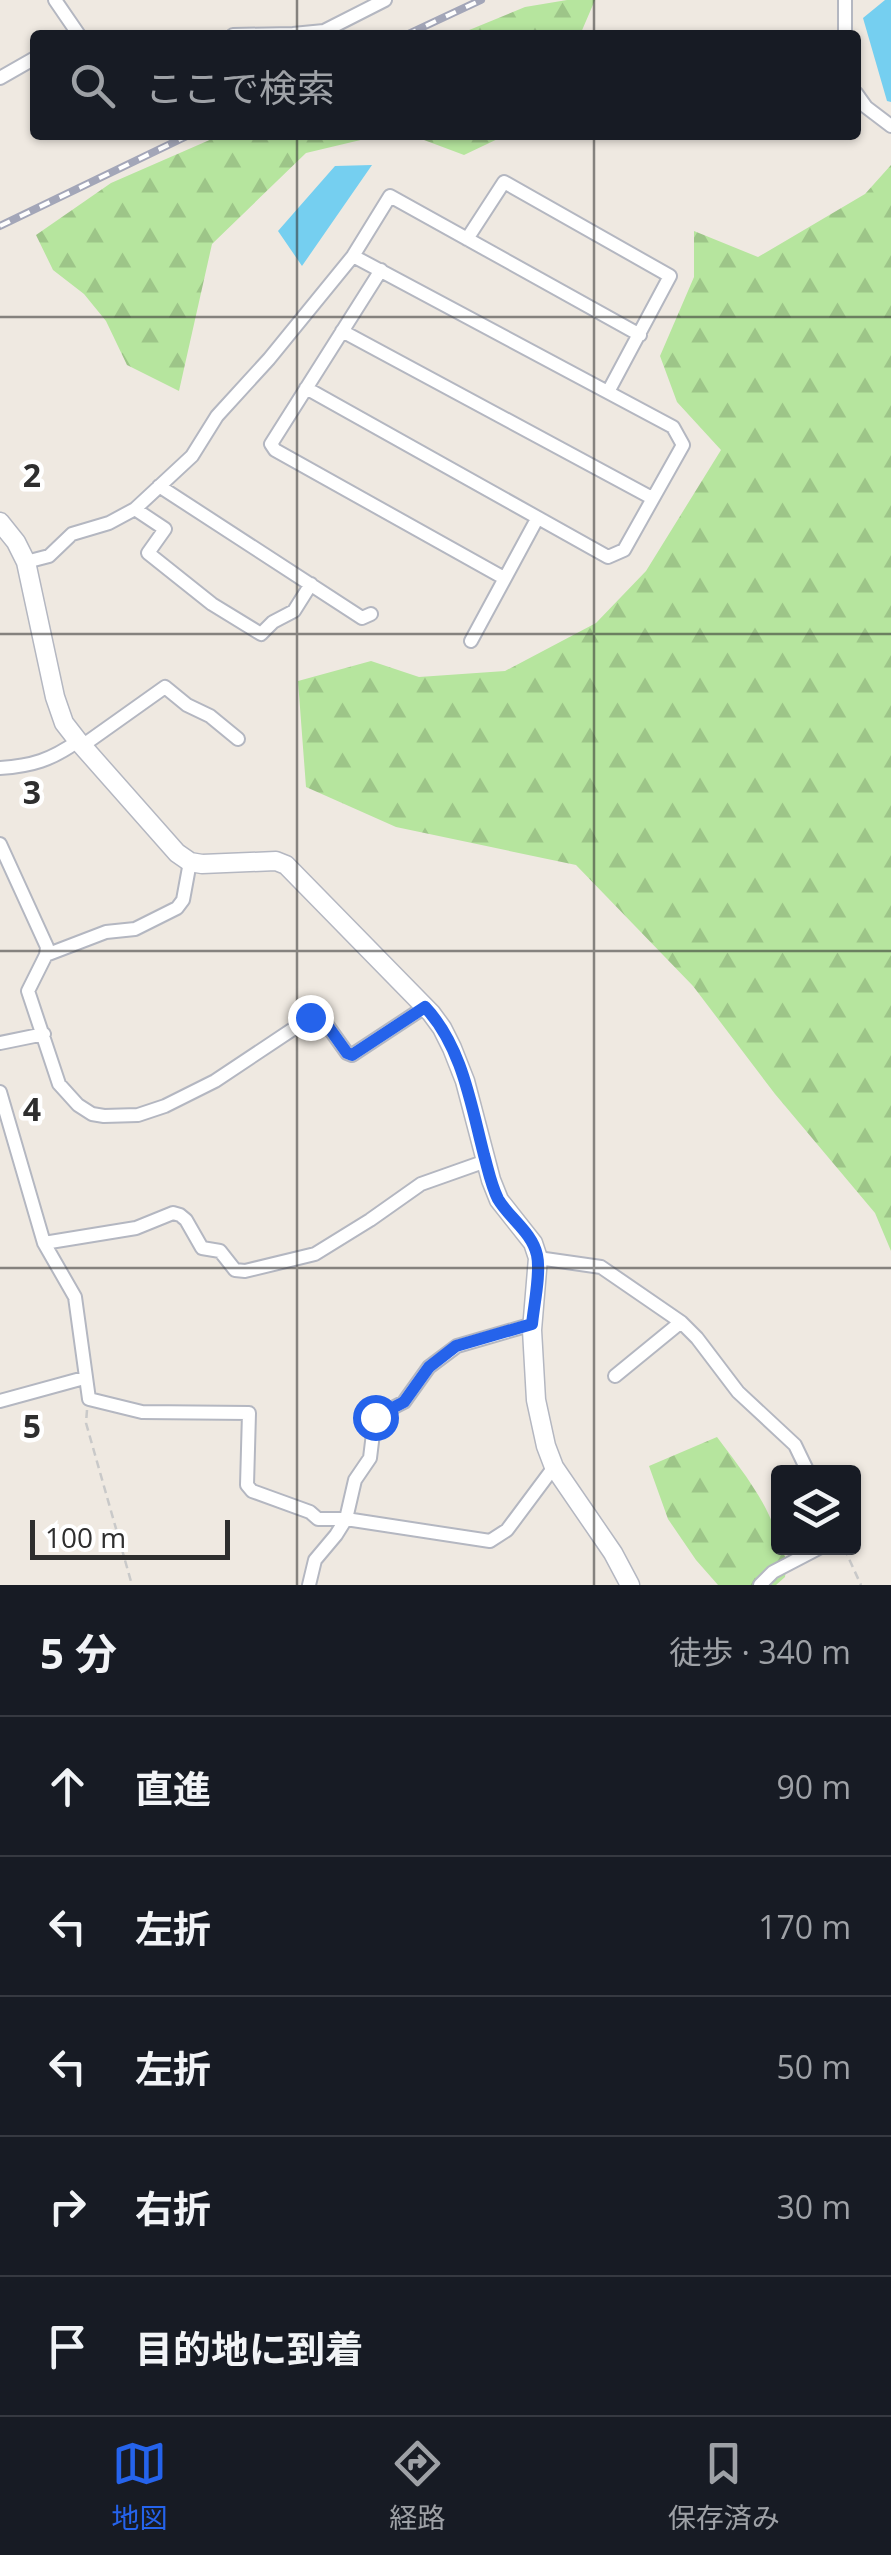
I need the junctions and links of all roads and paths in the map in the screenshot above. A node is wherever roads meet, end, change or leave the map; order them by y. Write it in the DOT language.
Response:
graph roads {
  1 [pos="56,0"];
  2 [pos="385,0"];
  3 [pos="845,0"];
  4 [pos="76,30"];
  5 [pos="326,30"];
  6 [pos="845,30"];
  7 [pos="30,61"];
  8 [pos="0,78"];
  9 [pos="861,100"];
  10 [pos="891,126"];
  11 [pos="467,239"];
  12 [pos="353,256"];
  13 [pos="380,270"];
  14 [pos="342,331"];
  15 [pos="640,335"];
  16 [pos="306,388"];
  17 [pos="608,392"];
  18 [pos="159,486"];
  19 [pos="652,498"];
  20 [pos="135,509"];
  21 [pos="536,519"];
  22 [pos="2,526"];
  23 [pos="26,562"];
  24 [pos="504,578"];
  25 [pos="311,584"];
  26 [pos="371,614"];
  27 [pos="472,641"];
  28 [pos="238,740"];
  29 [pos="80,744"];
  30 [pos="0,768"];
  31 [pos="0,844"];
  32 [pos="190,862"];
  33 [pos="46,955"];
  34 [pos="425,1007"];
  35 [pos="44,1034"];
  36 [pos="0,1043"];
  37 [pos="0,1092"];
  38 [pos="486,1160"];
  39 [pos="44,1243"];
  40 [pos="538,1258"];
  41 [pos="681,1322"];
  42 [pos="532,1324"];
  43 [pos="615,1376"];
  44 [pos="84,1378"];
  45 [pos="88,1399"];
  46 [pos="0,1401"];
  47 [pos="804,1465"];
  48 [pos="554,1467"];
  49 [pos="346,1519"];
  50 [pos="806,1555"];
  51 [pos="847,1555"];
  52 [pos="132,1585"];
  53 [pos="310,1585"];
  54 [pos="630,1585"];
  55 [pos="760,1585"];
  56 [pos="861,1585"];
  1 -- 4 [label="street"];
  2 -- 5 [label="street"];
  3 -- 6 [label="street"];
  7 -- 8 [label="street"];
  9 -- 10 [label="street"];
  11 -- 12 [label="street"];
  11 -- 15 [label="street"];
  11 -- 15 [label="street"];
  12 -- 13 [label="street"];
  12 -- 18 [label="street"];
  13 -- 14 [label="street"];
  13 -- 17 [label="street"];
  14 -- 16 [label="street"];
  14 -- 19 [label="street"];
  15 -- 17 [label="street"];
  16 -- 21 [label="street"];
  16 -- 24 [label="street"];
  17 -- 19 [label="street"];
  18 -- 20 [label="street"];
  18 -- 25 [label="street"];
  19 -- 21 [label="street"];
  20 -- 23 [label="street"];
  20 -- 25 [label="street"];
  21 -- 24 [label="street"];
  22 -- 23 [label="street"];
  23 -- 29 [label="street"];
  24 -- 27 [label="street"];
  25 -- 26 [label="street"];
  28 -- 29 [label="street"];
  29 -- 30 [label="street"];
  29 -- 32 [label="street"];
  31 -- 33 [label="street"];
  32 -- 33 [label="street"];
  32 -- 34 [label="street"];
  33 -- 35 [label="street"];
  34 -- 35 [label="street"];
  34 -- 38 [label="street"];
  35 -- 36 [label="street"];
  37 -- 39 [label="street"];
  38 -- 39 [label="street"];
  38 -- 40 [label="street"];
  39 -- 44 [label="street"];
  40 -- 41 [label="street"];
  40 -- 42 [label="street"];
  41 -- 43 [label="street"];
  41 -- 47 [label="street"];
  42 -- 48 [label="street"];
  42 -- 49 [label="street"];
  44 -- 45 [label="street"];
  44 -- 46 [label="street"];
  45 -- 49 [label="street"];
  45 -- 52 [label="path"];
  48 -- 49 [label="street"];
  48 -- 54 [label="street"];
  49 -- 53 [label="street"];
  50 -- 55 [label="street"];
  51 -- 56 [label="path"];
}
